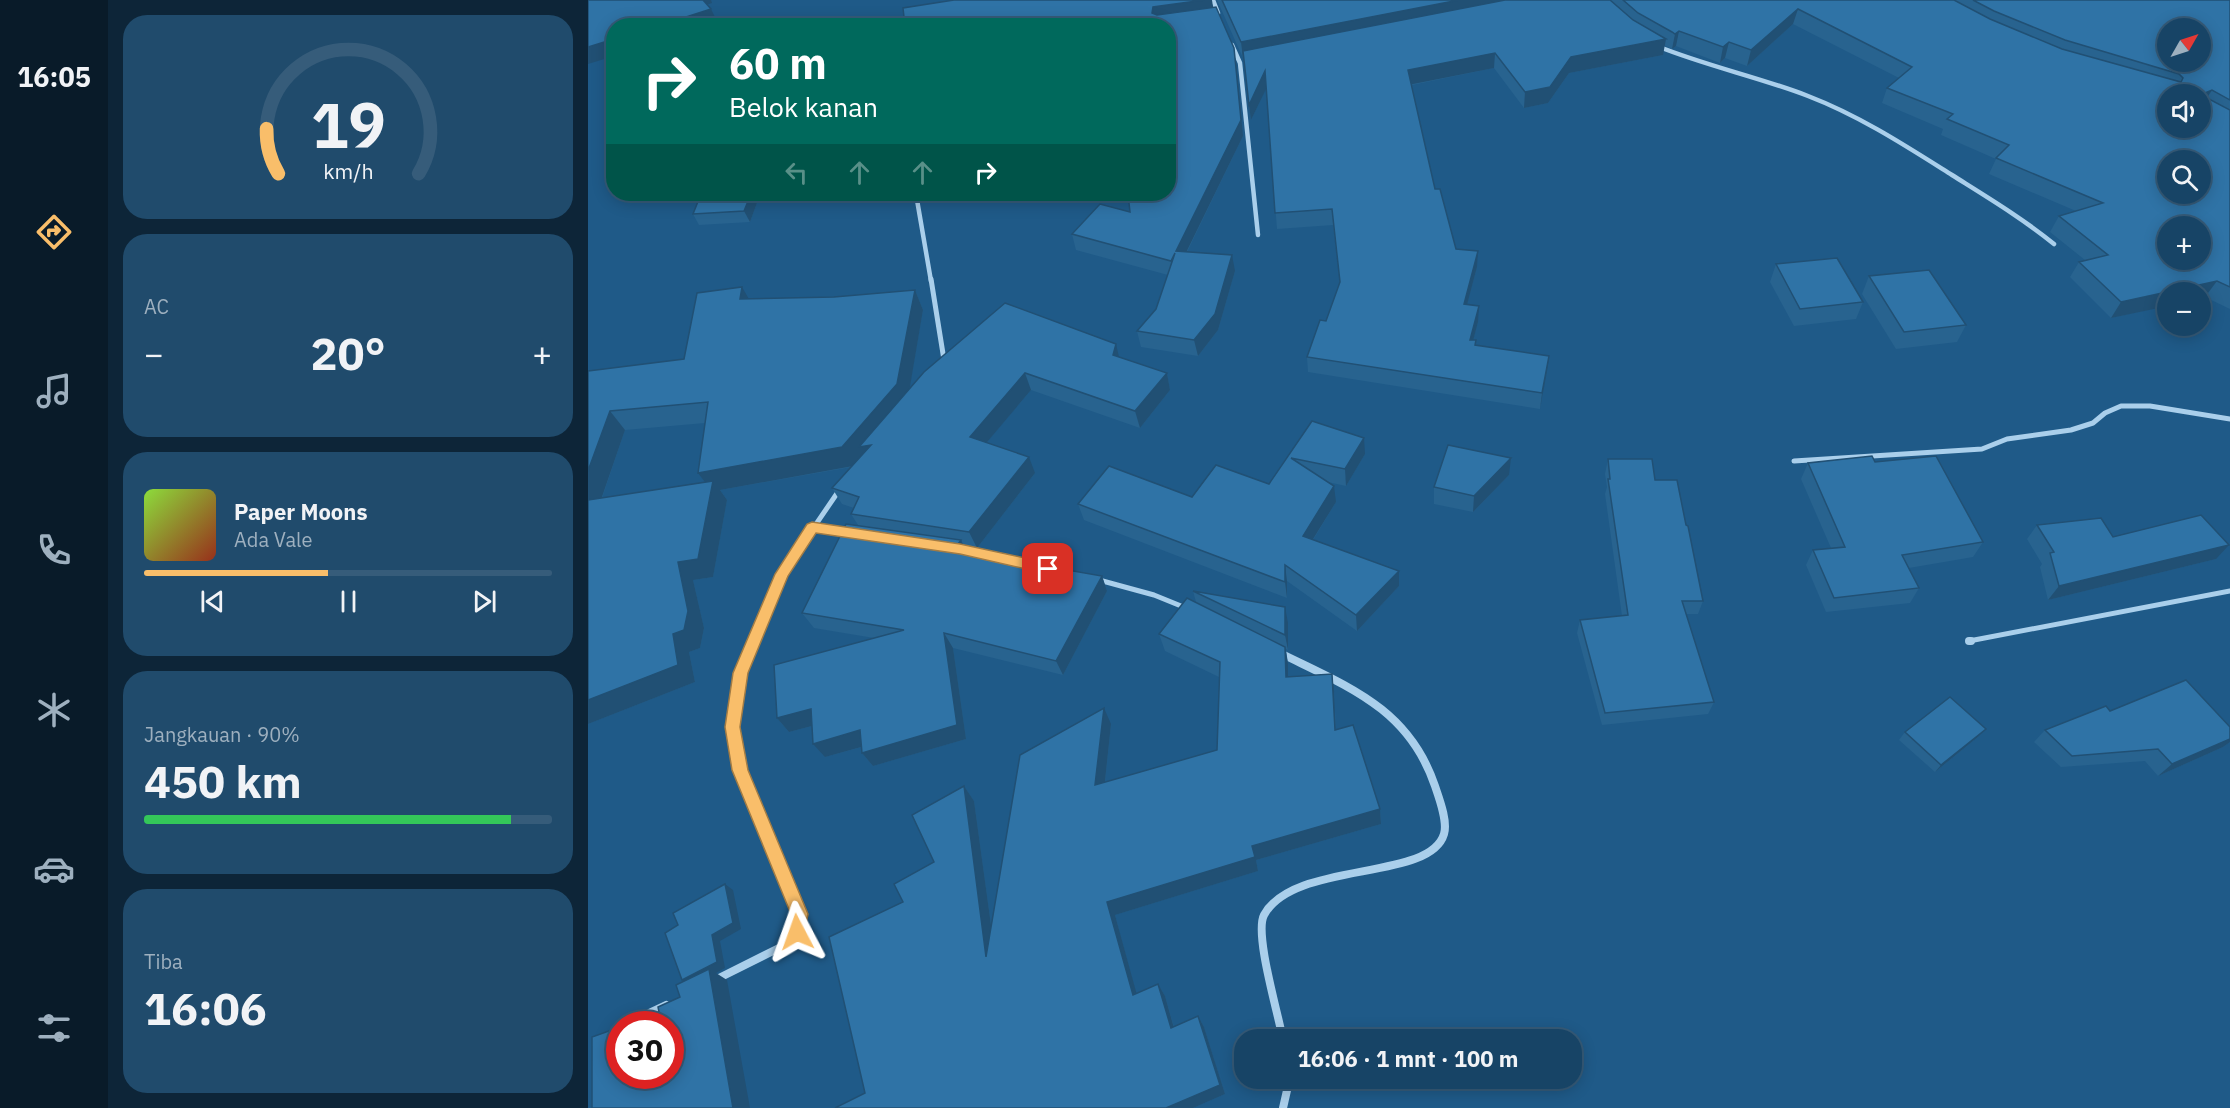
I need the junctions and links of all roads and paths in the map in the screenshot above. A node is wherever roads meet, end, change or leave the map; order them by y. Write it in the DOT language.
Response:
graph roads {
  1 [pos="1213,0"];
  2 [pos="1210,19"];
  3 [pos="1228,36"];
  4 [pos="1647,41"];
  5 [pos="1251,61"];
  6 [pos="1240,63"];
  7 [pos="917,201"];
  8 [pos="1258,236"];
  9 [pos="2054,244"];
  10 [pos="940,366"];
  11 [pos="2230,419"];
  12 [pos="1794,461"];
  13 [pos="845,483"];
  14 [pos="812,528"];
  15 [pos="858,534"];
  16 [pos="949,547"];
  17 [pos="1015,561"];
  18 [pos="1092,579"];
  19 [pos="2230,591"];
  20 [pos="1198,613"];
  21 [pos="1969,641"];
  22 [pos="1272,649"];
  23 [pos="709,983"];
  24 [pos="678,999"];
  25 [pos="653,1011"];
  26 [pos="1282,1029"];
  27 [pos="1287,1089"];
  28 [pos="1283,1108"];
  1 -- 2 [label="street"];
  3 -- 6 [label="street"];
  4 -- 9 [label="street"];
  5 -- 6 [label="street"];
  6 -- 8 [label="street"];
  7 -- 10 [label="street"];
  11 -- 12 [label="street"];
  13 -- 14 [label="street"];
  14 -- 15 [label="street"];
  14 -- 23 [label="street"];
  16 -- 17 [label="street"];
  18 -- 20 [label="street"];
  19 -- 21 [label="street"];
  22 -- 26 [label="street"];
  24 -- 25 [label="street"];
  27 -- 28 [label="street"];
}
